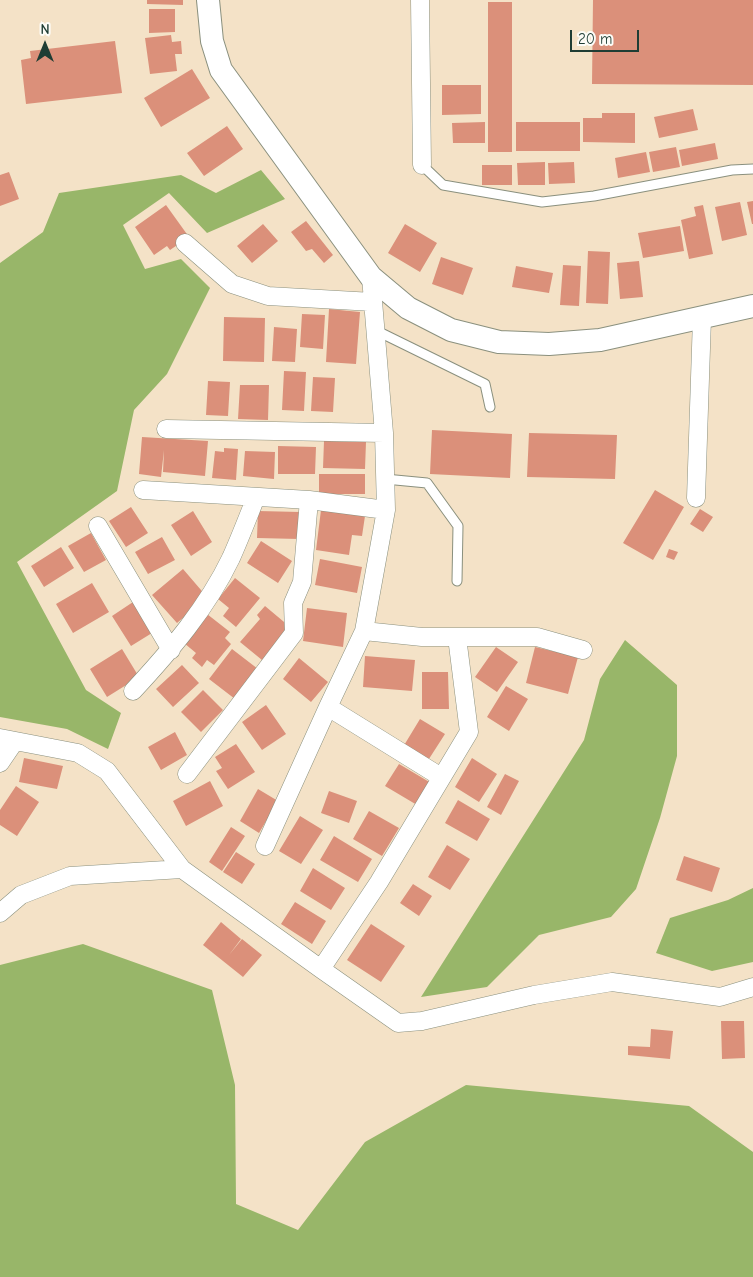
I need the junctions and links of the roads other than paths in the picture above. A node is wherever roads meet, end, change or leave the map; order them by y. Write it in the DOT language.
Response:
graph roads {
  1 [pos="208,0"];
  2 [pos="420,0"];
  3 [pos="422,165"];
  4 [pos="753,170"];
  5 [pos="185,243"];
  6 [pos="371,277"];
  7 [pos="373,302"];
  8 [pos="753,306"];
  9 [pos="702,318"];
  10 [pos="375,330"];
  11 [pos="490,407"];
  12 [pos="166,429"];
  13 [pos="384,433"];
  14 [pos="385,479"];
  15 [pos="143,490"];
  16 [pos="256,497"];
  17 [pos="696,498"];
  18 [pos="309,500"];
  19 [pos="386,510"];
  20 [pos="98,526"];
  21 [pos="458,581"];
  22 [pos="364,631"];
  23 [pos="457,637"];
  24 [pos="171,650"];
  25 [pos="583,650"];
  26 [pos="133,691"];
  27 [pos="328,706"];
  28 [pos="7,739"];
  29 [pos="0,763"];
  30 [pos="187,774"];
  31 [pos="441,777"];
  32 [pos="265,846"];
  33 [pos="182,869"];
  34 [pos="0,913"];
  35 [pos="321,969"];
  36 [pos="753,987"];
  1 -- 6 [label="street"];
  2 -- 3 [label="street"];
  3 -- 4 [label="lane"];
  5 -- 7 [label="street"];
  6 -- 7 [label="street"];
  6 -- 9 [label="street"];
  7 -- 10 [label="street"];
  8 -- 9 [label="street"];
  9 -- 17 [label="street"];
  10 -- 11 [label="lane"];
  10 -- 13 [label="street"];
  12 -- 13 [label="street"];
  13 -- 14 [label="street"];
  14 -- 19 [label="street"];
  14 -- 21 [label="lane"];
  15 -- 16 [label="street"];
  16 -- 18 [label="street"];
  16 -- 24 [label="street"];
  18 -- 19 [label="street"];
  18 -- 30 [label="street"];
  19 -- 22 [label="street"];
  20 -- 24 [label="street"];
  22 -- 23 [label="street"];
  22 -- 27 [label="street"];
  23 -- 25 [label="street"];
  23 -- 31 [label="street"];
  24 -- 26 [label="street"];
  27 -- 31 [label="street"];
  27 -- 32 [label="street"];
  28 -- 29 [label="street"];
  28 -- 33 [label="street"];
  31 -- 35 [label="street"];
  33 -- 34 [label="street"];
  33 -- 35 [label="street"];
  35 -- 36 [label="street"];
}
